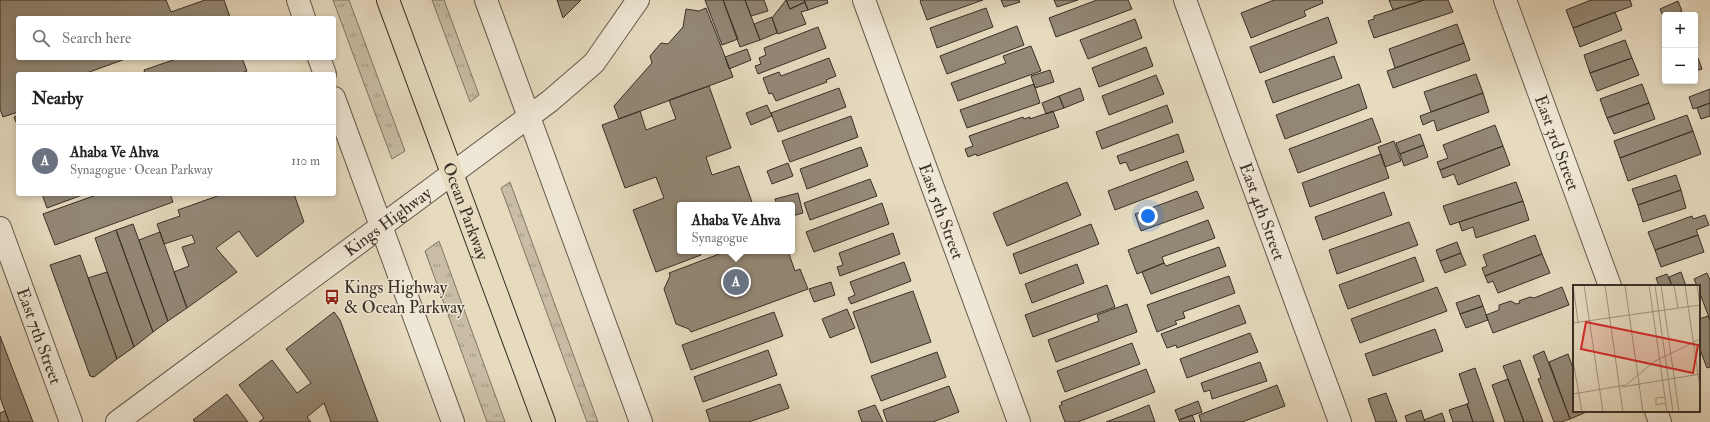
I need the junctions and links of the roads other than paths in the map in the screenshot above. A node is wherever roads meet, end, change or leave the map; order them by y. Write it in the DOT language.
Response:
graph roads {
  1 [pos="298,0"];
  2 [pos="388,0"];
  3 [pos="486,0"];
  4 [pos="638,0"];
  5 [pos="864,0"];
  6 [pos="1185,0"];
  7 [pos="1505,0"];
  8 [pos="303,16"];
  9 [pos="320,60"];
  10 [pos="324,72"];
  11 [pos="336,103"];
  12 [pos="529,117"];
  13 [pos="453,174"];
  14 [pos="382,226"];
  15 [pos="0,228"];
  16 [pos="1610,285"];
  17 [pos="1656,412"];
  18 [pos="71,422"];
  19 [pos="117,422"];
  20 [pos="453,422"];
  21 [pos="544,422"];
  22 [pos="641,422"];
  23 [pos="1019,422"];
  24 [pos="1340,422"];
  25 [pos="1660,422"];
  1 -- 8 [label="street"];
  2 -- 13 [label="main road, Ocean Parkway"];
  3 -- 12 [label="street"];
  4 -- 12 [label="street, Kings Highway"];
  5 -- 23 [label="street, East 5th Street"];
  6 -- 24 [label="street, East 4th Street"];
  7 -- 16 [label="street, East 3rd Street"];
  9 -- 10 [label="street"];
  11 -- 14 [label="street"];
  12 -- 13 [label="street, Kings Highway"];
  12 -- 22 [label="street"];
  13 -- 14 [label="street, Kings Highway"];
  13 -- 21 [label="main road, Ocean Parkway"];
  14 -- 19 [label="street, Kings Highway"];
  14 -- 20 [label="street"];
  15 -- 18 [label="street, East 7th Street"];
  17 -- 25 [label="street"];
}
